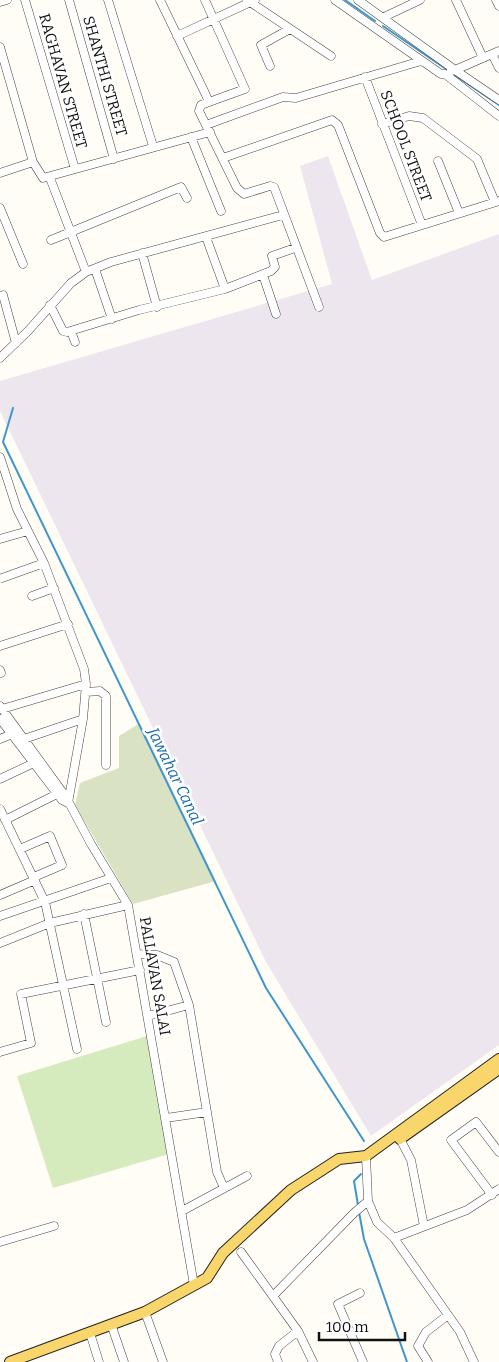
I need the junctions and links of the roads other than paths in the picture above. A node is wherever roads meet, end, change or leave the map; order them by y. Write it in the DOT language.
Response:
graph roads {
  1 [pos="7,0"];
  2 [pos="25,0"];
  3 [pos="69,0"];
  4 [pos="108,0"];
  5 [pos="160,0"];
  6 [pos="205,0"];
  7 [pos="335,0"];
  8 [pos="358,0"];
  9 [pos="420,0"];
  10 [pos="456,0"];
  11 [pos="496,0"];
  12 [pos="251,1"];
  13 [pos="0,2"];
  14 [pos="408,2"];
  15 [pos="499,6"];
  16 [pos="213,19"];
  17 [pos="381,20"];
  18 [pos="290,29"];
  19 [pos="177,36"];
  20 [pos="0,47"];
  21 [pos="496,53"];
  22 [pos="331,56"];
  23 [pos="483,58"];
  24 [pos="422,61"];
  25 [pos="270,66"];
  26 [pos="499,68"];
  27 [pos="454,70"];
  28 [pos="445,74"];
  29 [pos="365,77"];
  30 [pos="499,100"];
  31 [pos="209,102"];
  32 [pos="499,116"];
  33 [pos="382,124"];
  34 [pos="208,128"];
  35 [pos="191,137"];
  36 [pos="153,146"];
  37 [pos="222,158"];
  38 [pos="114,159"];
  39 [pos="438,161"];
  40 [pos="33,162"];
  41 [pos="75,169"];
  42 [pos="0,173"];
  43 [pos="47,178"];
  44 [pos="187,198"];
  45 [pos="497,202"];
  46 [pos="0,208"];
  47 [pos="222,212"];
  48 [pos="459,213"];
  49 [pos="284,215"];
  50 [pos="422,225"];
  51 [pos="69,231"];
  52 [pos="206,236"];
  53 [pos="51,240"];
  54 [pos="295,248"];
  55 [pos="142,253"];
  56 [pos="23,264"];
  57 [pos="95,270"];
  58 [pos="86,272"];
  59 [pos="263,275"];
  60 [pos="225,289"];
  61 [pos="3,295"];
  62 [pos="50,305"];
  63 [pos="157,307"];
  64 [pos="318,307"];
  65 [pos="276,314"];
  66 [pos="112,319"];
  67 [pos="71,331"];
  68 [pos="75,342"];
  69 [pos="16,343"];
  70 [pos="0,358"];
  71 [pos="0,457"];
  72 [pos="28,531"];
  73 [pos="0,539"];
  74 [pos="44,563"];
  75 [pos="2,578"];
  76 [pos="54,588"];
  77 [pos="32,596"];
  78 [pos="68,624"];
  79 [pos="0,646"];
  80 [pos="86,688"];
  81 [pos="1,707"];
  82 [pos="0,719"];
  83 [pos="83,720"];
  84 [pos="12,734"];
  85 [pos="0,739"];
  86 [pos="24,739"];
  87 [pos="34,763"];
  88 [pos="106,765"];
  89 [pos="0,779"];
  90 [pos="57,794"];
  91 [pos="68,803"];
  92 [pos="0,809"];
  93 [pos="5,820"];
  94 [pos="20,849"];
  95 [pos="35,878"];
  96 [pos="111,878"];
  97 [pos="0,895"];
  98 [pos="45,902"];
  99 [pos="128,905"];
  100 [pos="84,914"];
  101 [pos="0,916"];
  102 [pos="50,923"];
  103 [pos="0,943"];
  104 [pos="138,954"];
  105 [pos="140,970"];
  106 [pos="96,978"];
  107 [pos="63,985"];
  108 [pos="189,1005"];
  109 [pos="148,1016"];
  110 [pos="106,1022"];
  111 [pos="77,1049"];
  112 [pos="0,1052"];
  113 [pos="499,1059"];
  114 [pos="499,1069"];
  115 [pos="207,1112"];
  116 [pos="166,1118"];
  117 [pos="398,1136"];
  118 [pos="499,1152"];
  119 [pos="366,1156"];
  120 [pos="247,1176"];
  121 [pos="224,1188"];
  122 [pos="499,1189"];
  123 [pos="492,1195"];
  124 [pos="368,1201"];
  125 [pos="182,1211"];
  126 [pos="54,1226"];
  127 [pos="424,1226"];
  128 [pos="394,1238"];
  129 [pos="0,1242"];
  130 [pos="241,1252"];
  131 [pos="194,1285"];
  132 [pos="360,1292"];
  133 [pos="273,1296"];
  134 [pos="146,1312"];
  135 [pos="448,1315"];
  136 [pos="111,1324"];
  137 [pos="298,1332"];
  138 [pos="90,1333"];
  139 [pos="15,1361"];
  140 [pos="99,1362"];
  141 [pos="124,1362"];
  142 [pos="163,1362"];
  143 [pos="278,1362"];
  144 [pos="313,1362"];
  145 [pos="363,1362"];
  146 [pos="428,1362"];
  147 [pos="474,1362"];
  1 -- 13 [label="street"];
  2 -- 41 [label="street, RAGHAVAN STREET"];
  3 -- 38 [label="street, SHANTHI STREET"];
  4 -- 36 [label="street"];
  5 -- 19 [label="street"];
  6 -- 16 [label="street"];
  7 -- 17 [label="street"];
  8 -- 17 [label="street"];
  9 -- 14 [label="street"];
  10 -- 23 [label="street"];
  11 -- 15 [label="street"];
  12 -- 16 [label="street"];
  12 -- 18 [label="street"];
  14 -- 17 [label="street"];
  16 -- 19 [label="street"];
  16 -- 31 [label="street"];
  17 -- 24 [label="street"];
  17 -- 27 [label="street"];
  18 -- 22 [label="street"];
  18 -- 25 [label="street"];
  19 -- 31 [label="street"];
  20 -- 40 [label="street"];
  21 -- 23 [label="street"];
  21 -- 26 [label="street"];
  23 -- 27 [label="street"];
  24 -- 28 [label="street"];
  24 -- 29 [label="street"];
  27 -- 28 [label="street"];
  27 -- 30 [label="street"];
  28 -- 32 [label="street"];
  29 -- 33 [label="street, SCHOOL STREET"];
  29 -- 34 [label="street"];
  31 -- 34 [label="street"];
  33 -- 45 [label="street"];
  33 -- 50 [label="street, SCHOOL STREET"];
  34 -- 35 [label="street"];
  34 -- 37 [label="street"];
  35 -- 36 [label="street"];
  35 -- 47 [label="street"];
  36 -- 38 [label="street"];
  37 -- 49 [label="street"];
  37 -- 50 [label="street"];
  38 -- 41 [label="street"];
  39 -- 48 [label="street"];
  40 -- 42 [label="street"];
  40 -- 43 [label="street"];
  41 -- 43 [label="street"];
  43 -- 51 [label="street"];
  44 -- 51 [label="street"];
  45 -- 48 [label="street"];
  46 -- 56 [label="street"];
  48 -- 50 [label="street"];
  49 -- 52 [label="street"];
  49 -- 54 [label="street"];
  51 -- 53 [label="street"];
  51 -- 58 [label="street"];
  52 -- 55 [label="street"];
  52 -- 60 [label="street"];
  54 -- 59 [label="street"];
  54 -- 64 [label="street"];
  55 -- 57 [label="street"];
  55 -- 63 [label="street"];
  57 -- 58 [label="street"];
  57 -- 66 [label="street"];
  58 -- 62 [label="street"];
  59 -- 60 [label="street"];
  59 -- 65 [label="street"];
  60 -- 63 [label="street"];
  61 -- 69 [label="street"];
  62 -- 67 [label="street"];
  62 -- 69 [label="street"];
  63 -- 66 [label="street"];
  66 -- 67 [label="street"];
  67 -- 68 [label="street"];
  69 -- 70 [label="street"];
  71 -- 72 [label="street"];
  72 -- 73 [label="street"];
  72 -- 74 [label="street"];
  74 -- 75 [label="street"];
  74 -- 76 [label="street"];
  76 -- 77 [label="street"];
  76 -- 78 [label="street"];
  78 -- 79 [label="street"];
  78 -- 80 [label="street"];
  80 -- 81 [label="street"];
  80 -- 83 [label="street"];
  80 -- 88 [label="street"];
  81 -- 86 [label="street, PALLAVAN SALAI"];
  82 -- 84 [label="street"];
  83 -- 86 [label="street"];
  83 -- 91 [label="street"];
  84 -- 85 [label="street"];
  84 -- 87 [label="street"];
  86 -- 91 [label="street, PALLAVAN SALAI"];
  87 -- 89 [label="street"];
  87 -- 90 [label="street"];
  90 -- 91 [label="street"];
  90 -- 93 [label="street"];
  91 -- 96 [label="street, PALLAVAN SALAI"];
  92 -- 93 [label="street"];
  93 -- 94 [label="street"];
  94 -- 95 [label="street"];
  94 -- 95 [label="street"];
  95 -- 97 [label="street"];
  95 -- 98 [label="street"];
  96 -- 98 [label="street"];
  96 -- 99 [label="street, PALLAVAN SALAI"];
  98 -- 101 [label="street"];
  98 -- 102 [label="street"];
  99 -- 100 [label="street"];
  99 -- 104 [label="street, PALLAVAN SALAI"];
  100 -- 102 [label="street"];
  100 -- 106 [label="street"];
  102 -- 103 [label="street"];
  102 -- 107 [label="street"];
  104 -- 105 [label="street, PALLAVAN SALAI"];
  104 -- 108 [label="street"];
  105 -- 106 [label="street"];
  105 -- 109 [label="street, PALLAVAN SALAI"];
  106 -- 107 [label="street"];
  106 -- 110 [label="street"];
  107 -- 111 [label="street"];
  107 -- 112 [label="street"];
  108 -- 109 [label="street"];
  108 -- 115 [label="street"];
  109 -- 116 [label="street, PALLAVAN SALAI"];
  113 -- 117 [label="main road"];
  114 -- 117 [label="main road"];
  115 -- 116 [label="street"];
  115 -- 121 [label="street"];
  116 -- 125 [label="street, PALLAVAN SALAI"];
  117 -- 119 [label="main road"];
  117 -- 127 [label="street"];
  118 -- 123 [label="street"];
  119 -- 124 [label="street"];
  119 -- 131 [label="main road"];
  120 -- 121 [label="street"];
  121 -- 125 [label="street"];
  122 -- 123 [label="street"];
  123 -- 127 [label="street"];
  124 -- 128 [label="street"];
  124 -- 133 [label="street"];
  125 -- 131 [label="street, PALLAVAN SALAI"];
  126 -- 129 [label="street"];
  127 -- 128 [label="street"];
  128 -- 135 [label="street"];
  130 -- 133 [label="street"];
  131 -- 134 [label="main road"];
  132 -- 145 [label="street"];
  133 -- 137 [label="street"];
  134 -- 136 [label="main road"];
  134 -- 142 [label="street"];
  135 -- 146 [label="street"];
  135 -- 147 [label="street"];
  136 -- 138 [label="main road"];
  136 -- 141 [label="street"];
  137 -- 143 [label="street"];
  137 -- 144 [label="street"];
  138 -- 139 [label="main road"];
  138 -- 140 [label="street"];
}
